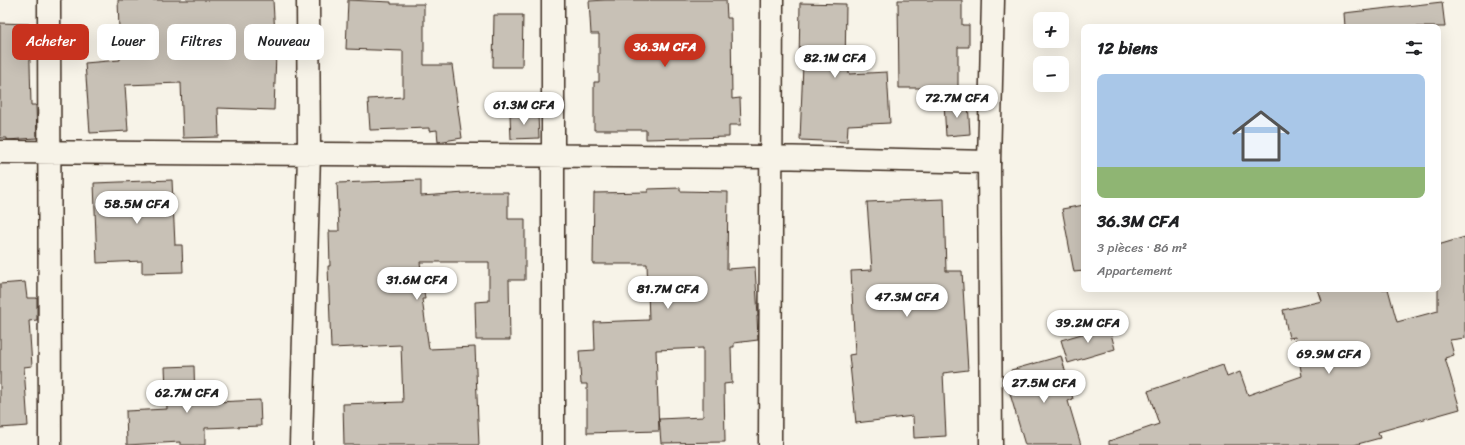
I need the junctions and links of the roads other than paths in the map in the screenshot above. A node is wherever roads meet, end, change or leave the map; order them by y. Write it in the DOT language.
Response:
graph roads {
  1 [pos="49,0"];
  2 [pos="308,0"];
  3 [pos="553,0"];
  4 [pos="772,0"];
  5 [pos="993,0"];
  6 [pos="0,152"];
  7 [pos="50,152"];
  8 [pos="309,154"];
  9 [pos="552,156"];
  10 [pos="771,157"];
  11 [pos="989,162"];
  12 [pos="50,445"];
  13 [pos="301,445"];
  14 [pos="553,445"];
  15 [pos="770,445"];
  16 [pos="991,445"];
  1 -- 7 [label="street"];
  2 -- 8 [label="street"];
  3 -- 9 [label="street"];
  4 -- 10 [label="street"];
  5 -- 11 [label="street"];
  6 -- 7 [label="street"];
  7 -- 8 [label="street"];
  7 -- 12 [label="street"];
  8 -- 9 [label="street"];
  8 -- 13 [label="street"];
  9 -- 10 [label="street"];
  9 -- 14 [label="street"];
  10 -- 11 [label="street"];
  10 -- 15 [label="street"];
  11 -- 16 [label="street"];
}
